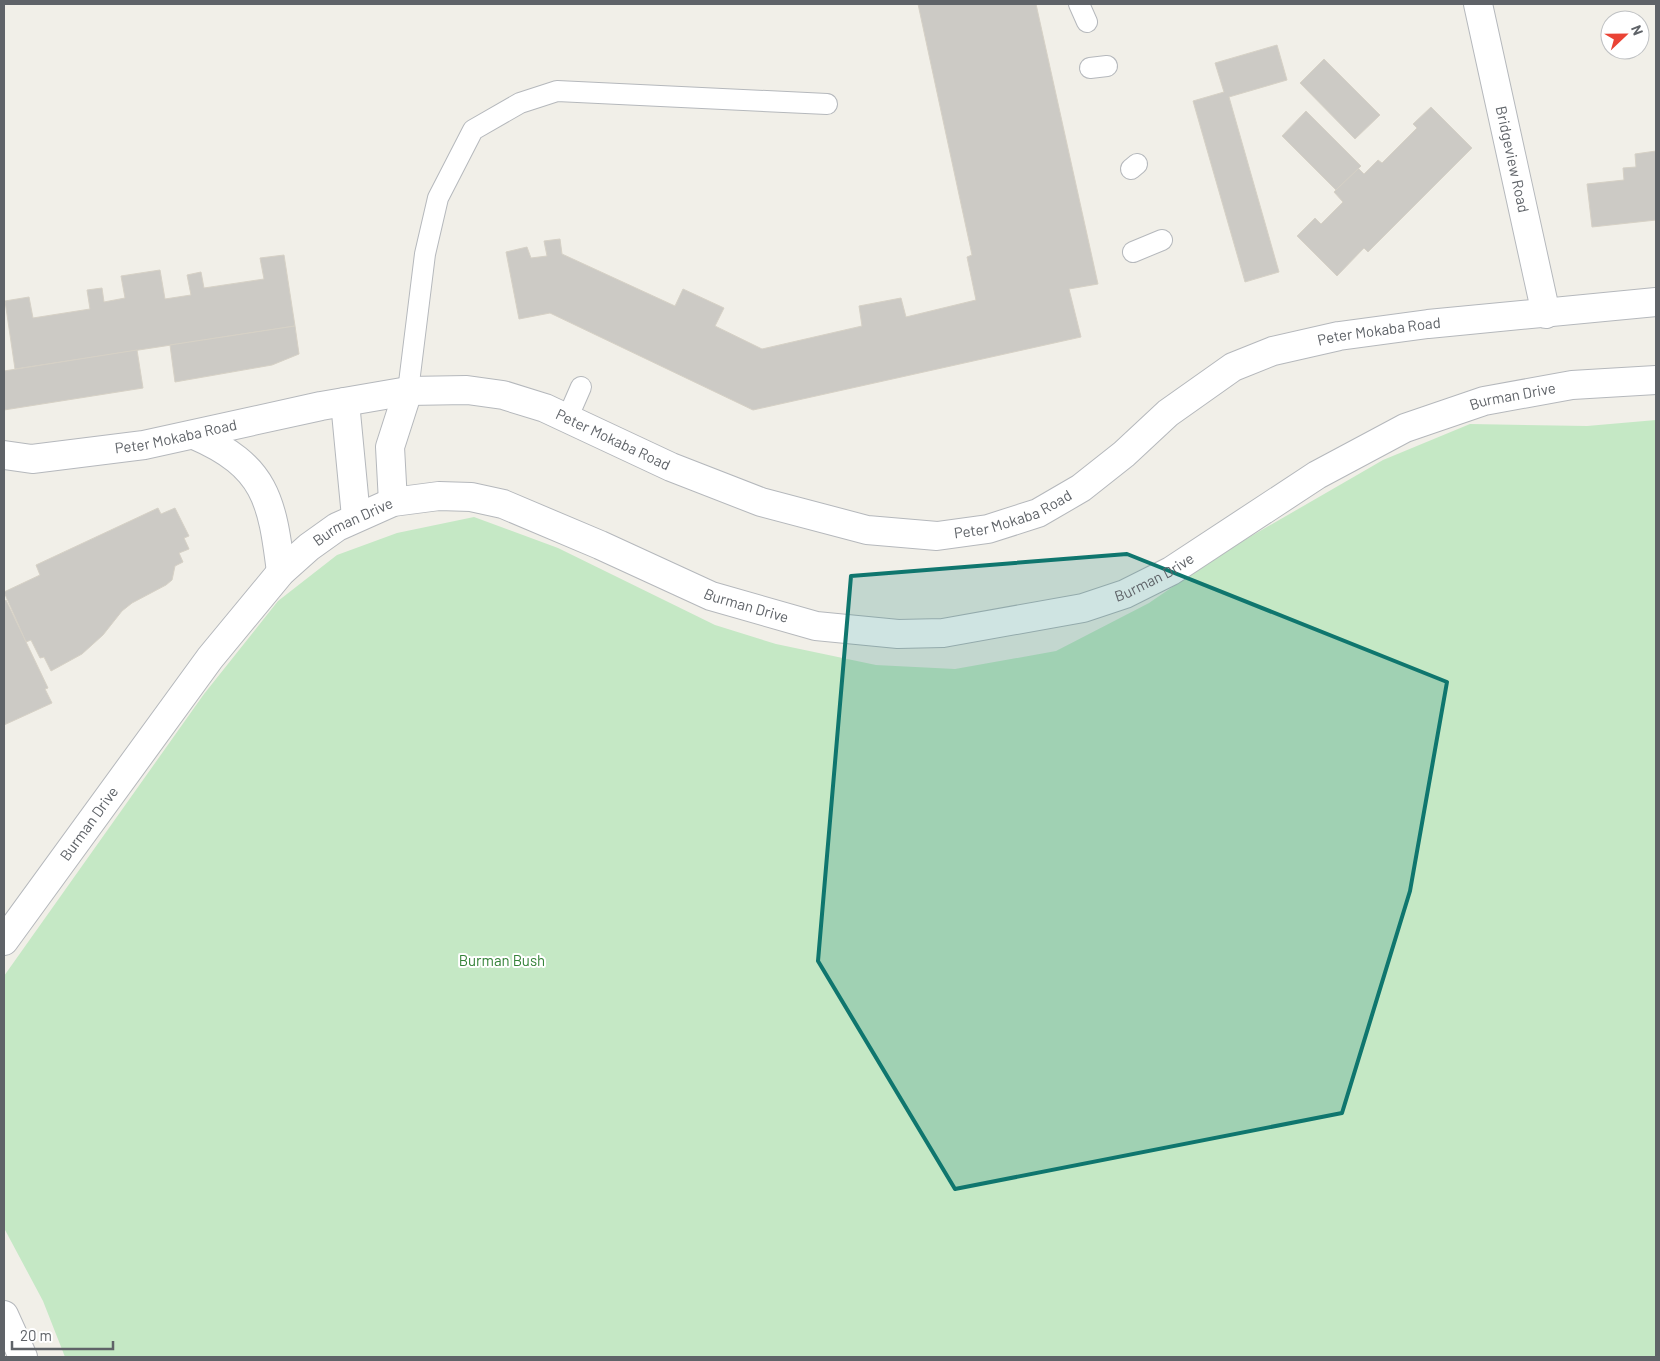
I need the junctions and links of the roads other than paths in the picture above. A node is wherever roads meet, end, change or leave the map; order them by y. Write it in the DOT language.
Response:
graph roads {
  1 [pos="1478,4"];
  2 [pos="827,104"];
  3 [pos="1162,240"];
  4 [pos="1133,252"];
  5 [pos="1656,302"];
  6 [pos="1546,314"];
  7 [pos="1656,380"];
  8 [pos="581,387"];
  9 [pos="408,391"];
  10 [pos="345,402"];
  11 [pos="567,419"];
  12 [pos="194,435"];
  13 [pos="4,455"];
  14 [pos="393,502"];
  15 [pos="356,517"];
  16 [pos="281,572"];
  17 [pos="4,941"];
  18 [pos="4,1315"];
  19 [pos="23,1357"];
  1 -- 6 [label="street, Bridgeview Road"];
  2 -- 9 [label="lane"];
  3 -- 4 [label="lane"];
  5 -- 6 [label="street, Peter Mokaba Road"];
  6 -- 11 [label="street, Peter Mokaba Road"];
  7 -- 14 [label="street, Burman Drive"];
  8 -- 11 [label="lane"];
  9 -- 10 [label="street, Peter Mokaba Road"];
  9 -- 11 [label="street, Peter Mokaba Road"];
  9 -- 14 [label="street"];
  10 -- 12 [label="street, Peter Mokaba Road"];
  10 -- 15 [label="street"];
  12 -- 13 [label="street, Peter Mokaba Road"];
  12 -- 16 [label="street"];
  14 -- 15 [label="street, Burman Drive"];
  15 -- 16 [label="street, Burman Drive"];
  16 -- 17 [label="street, Burman Drive"];
  18 -- 19 [label="street"];
}
